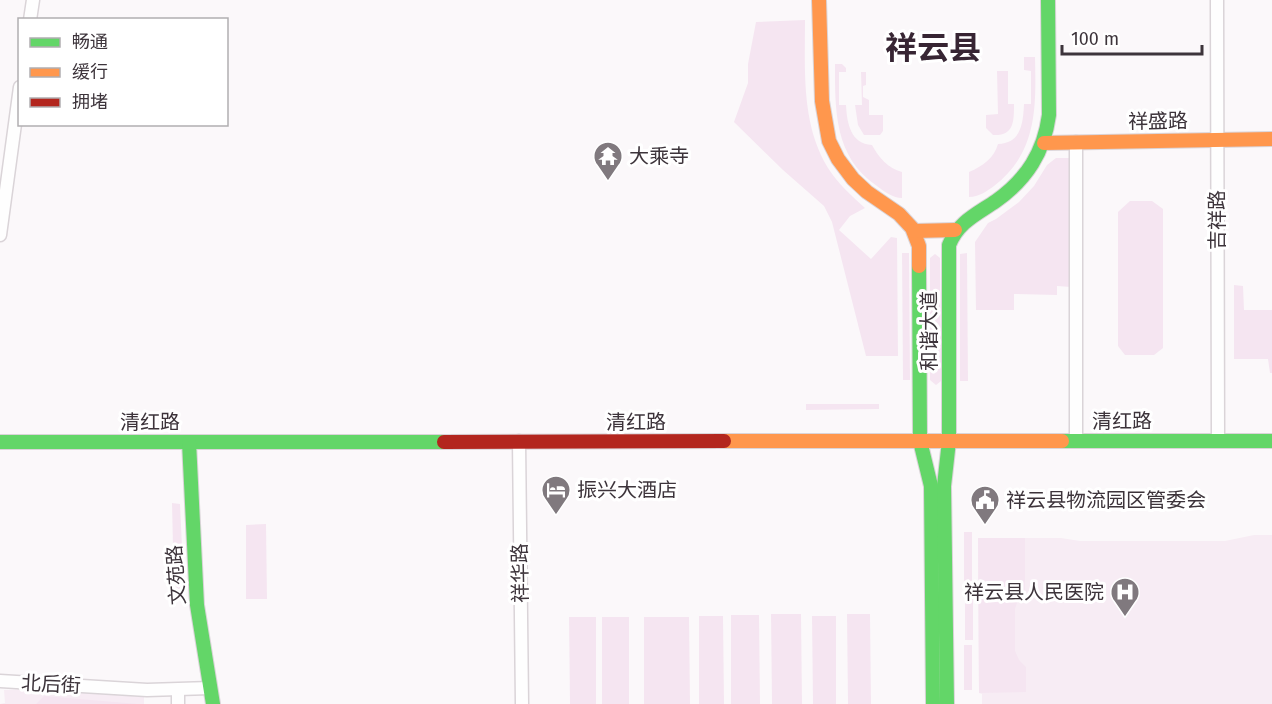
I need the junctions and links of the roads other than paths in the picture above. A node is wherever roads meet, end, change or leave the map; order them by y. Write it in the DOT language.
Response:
graph roads {
  1 [pos="33,0"];
  2 [pos="819,0"];
  3 [pos="1048,0"];
  4 [pos="1217,0"];
  5 [pos="30,18"];
  6 [pos="18,102"];
  7 [pos="1272,139"];
  8 [pos="1217,140"];
  9 [pos="1076,142"];
  10 [pos="1044,143"];
  11 [pos="955,230"];
  12 [pos="914,231"];
  13 [pos="0,235"];
  14 [pos="519,441"];
  15 [pos="920,441"];
  16 [pos="949,441"];
  17 [pos="1076,441"];
  18 [pos="1218,441"];
  19 [pos="1272,441"];
  20 [pos="0,442"];
  21 [pos="189,442"];
  22 [pos="0,681"];
  23 [pos="210,688"];
  24 [pos="178,690"];
  25 [pos="178,704"];
  26 [pos="213,704"];
  27 [pos="522,704"];
  28 [pos="933,704"];
  29 [pos="946,704"];
  1 -- 5 [label="street"];
  2 -- 12 [label="main road"];
  3 -- 10 [label="main road"];
  4 -- 8 [label="street, 吉祥路"];
  6 -- 13 [label="street"];
  7 -- 8 [label="main road, 祥盛路"];
  8 -- 9 [label="main road, 祥盛路"];
  8 -- 18 [label="street, 吉祥路"];
  9 -- 10 [label="main road, 祥盛路"];
  9 -- 17 [label="street"];
  10 -- 11 [label="main road"];
  11 -- 12 [label="main road"];
  11 -- 16 [label="main road, 和谐大道"];
  12 -- 15 [label="main road, 和谐大道"];
  14 -- 15 [label="main road, 清红路"];
  14 -- 21 [label="main road, 清红路"];
  14 -- 27 [label="street, 祥华路"];
  15 -- 16 [label="main road, 清红路"];
  15 -- 28 [label="main road, 和谐大道"];
  16 -- 17 [label="main road, 清红路"];
  16 -- 29 [label="main road, 和谐大道"];
  17 -- 18 [label="main road, 清红路"];
  18 -- 19 [label="main road, 清红路"];
  20 -- 21 [label="main road, 清红路"];
  21 -- 23 [label="main road, 文苑路"];
  22 -- 24 [label="street, 北后街"];
  23 -- 24 [label="street, 北后街"];
  23 -- 26 [label="main road, 文苑路"];
  24 -- 25 [label="street"];
}
